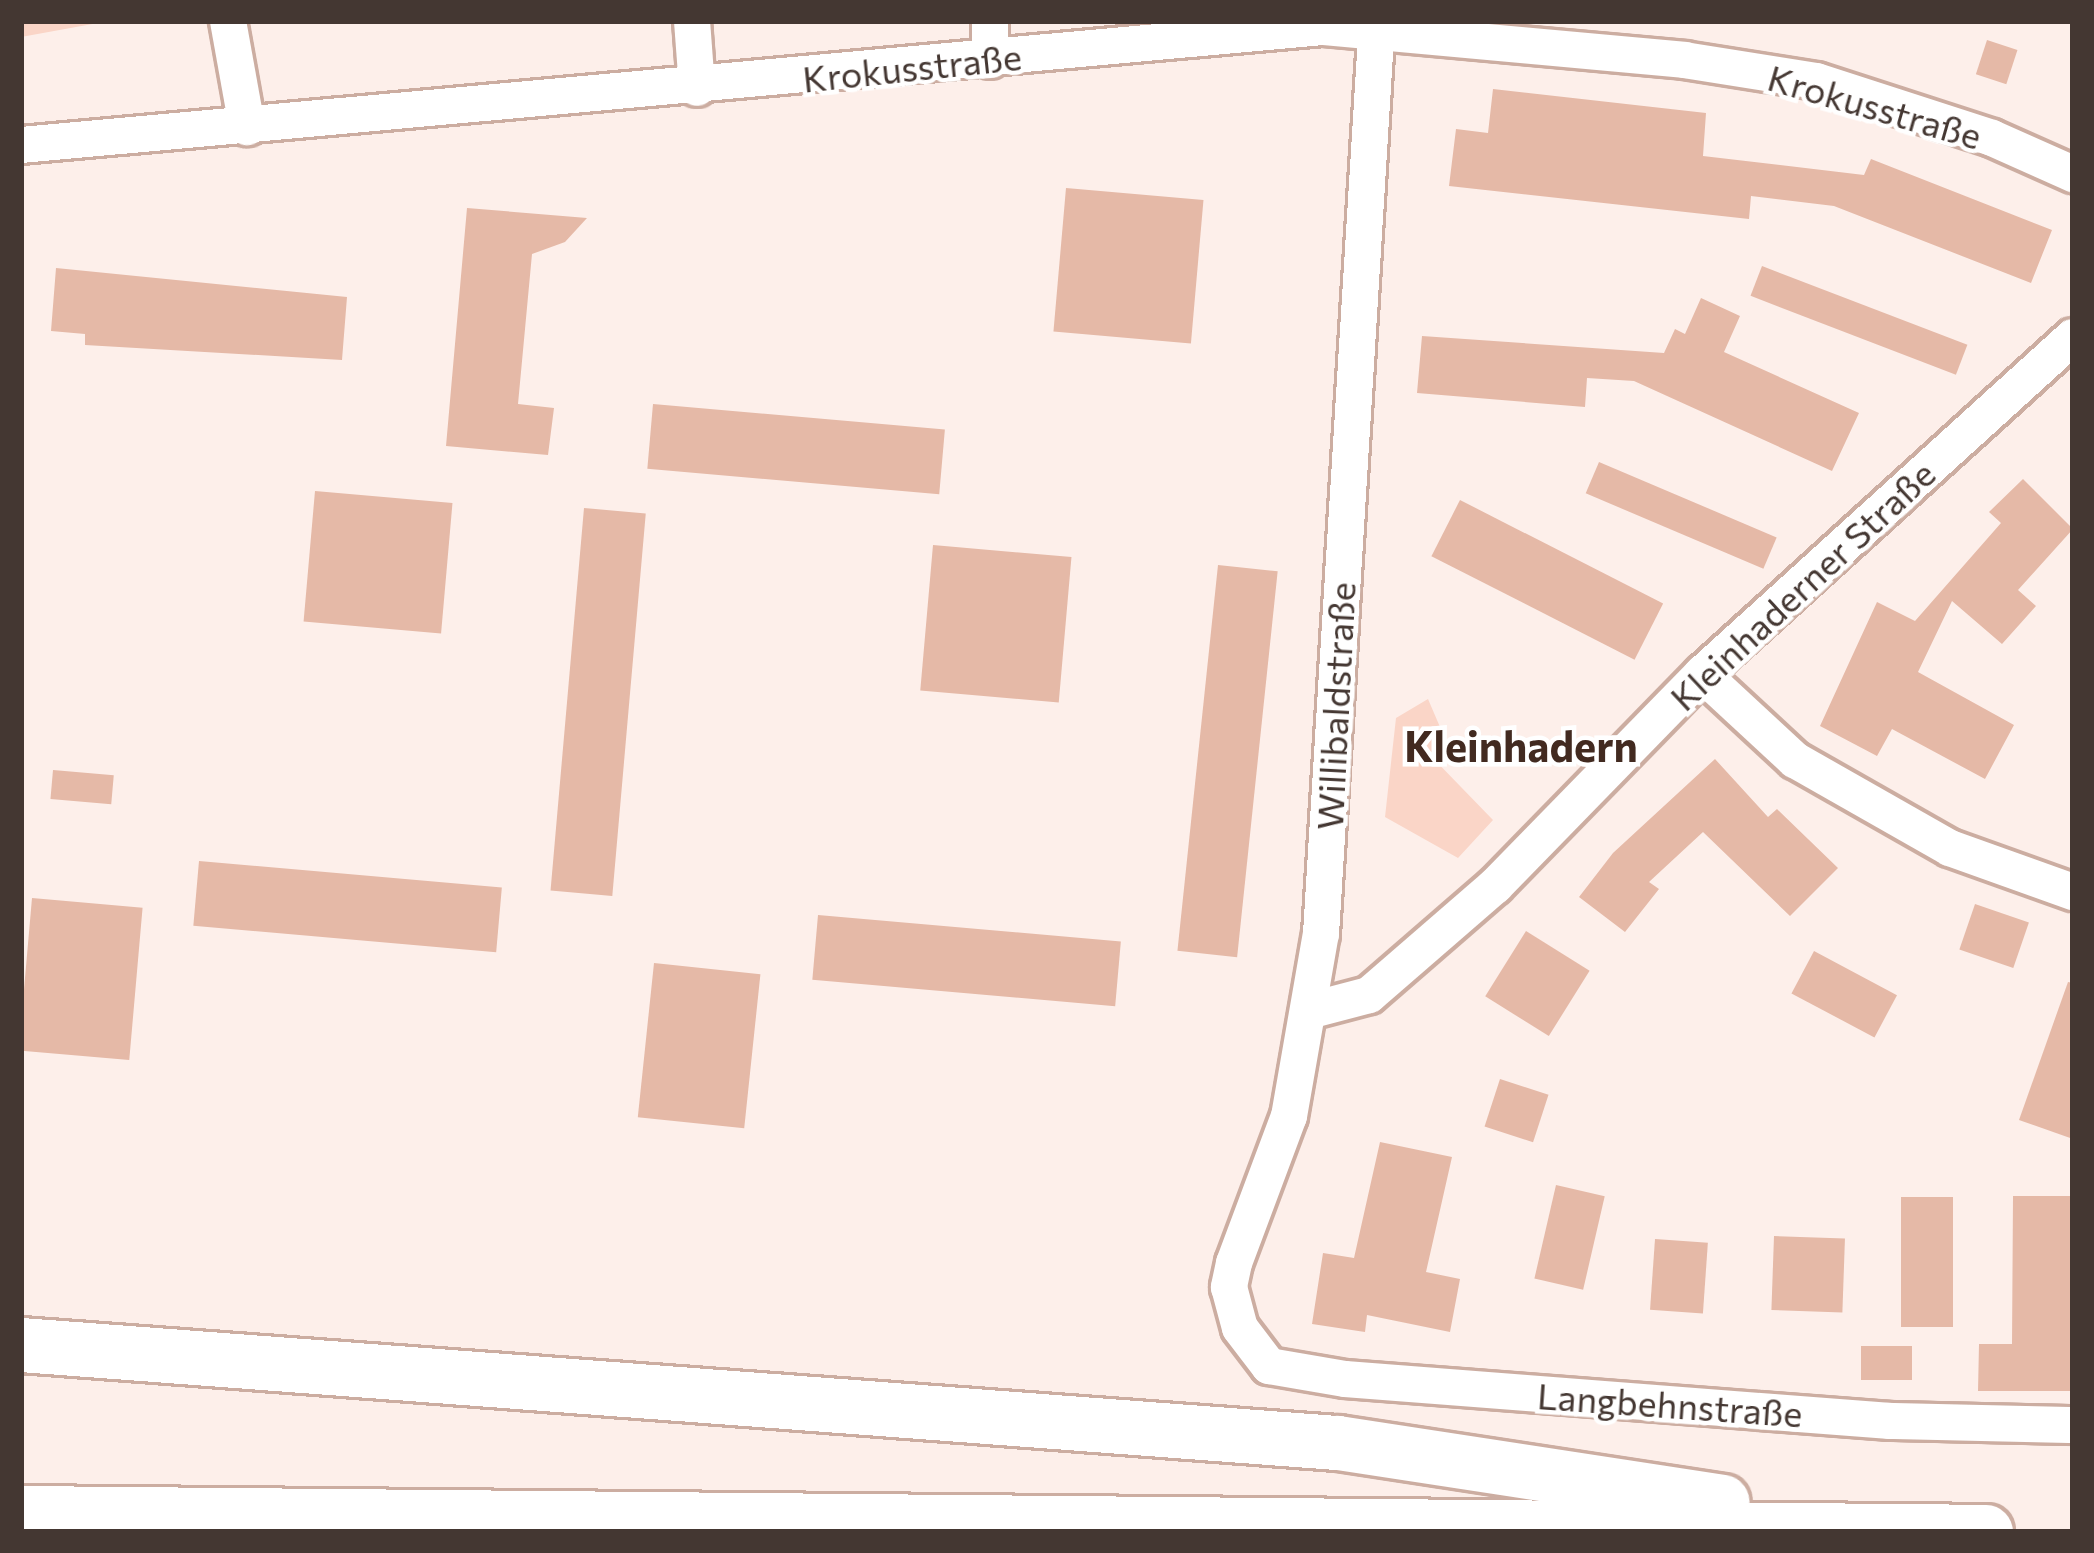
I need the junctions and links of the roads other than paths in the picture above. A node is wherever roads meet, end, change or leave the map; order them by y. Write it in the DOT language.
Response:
graph roads {
  1 [pos="228,21"];
  2 [pos="692,21"];
  3 [pos="990,21"];
  4 [pos="1376,26"];
  5 [pos="990,60"];
  6 [pos="697,88"];
  7 [pos="247,127"];
  8 [pos="21,145"];
  9 [pos="2073,174"];
  10 [pos="2073,337"];
  11 [pos="1702,674"];
  12 [pos="2073,892"];
  13 [pos="1312,1010"];
  14 [pos="21,1345"];
  15 [pos="1269,1366"];
  16 [pos="2073,1425"];
  17 [pos="21,1513"];
  18 [pos="1915,1531"];
  19 [pos="1986,1532"];
  1 -- 7 [label="street"];
  2 -- 6 [label="street"];
  3 -- 5 [label="street"];
  4 -- 5 [label="street, Krokusstraße"];
  4 -- 9 [label="street, Krokusstraße"];
  4 -- 13 [label="street, Willibaldstraße"];
  5 -- 6 [label="street, Krokusstraße"];
  6 -- 7 [label="street, Krokusstraße"];
  7 -- 8 [label="street, Krokusstraße"];
  10 -- 11 [label="street, Kleinhaderner Straße"];
  11 -- 12 [label="street"];
  11 -- 13 [label="street, Kleinhaderner Straße"];
  13 -- 15 [label="street, Willibaldstraße"];
  14 -- 18 [label="highway"];
  15 -- 16 [label="street, Langbehnstraße"];
  17 -- 18 [label="highway"];
  18 -- 19 [label="highway"];
}
